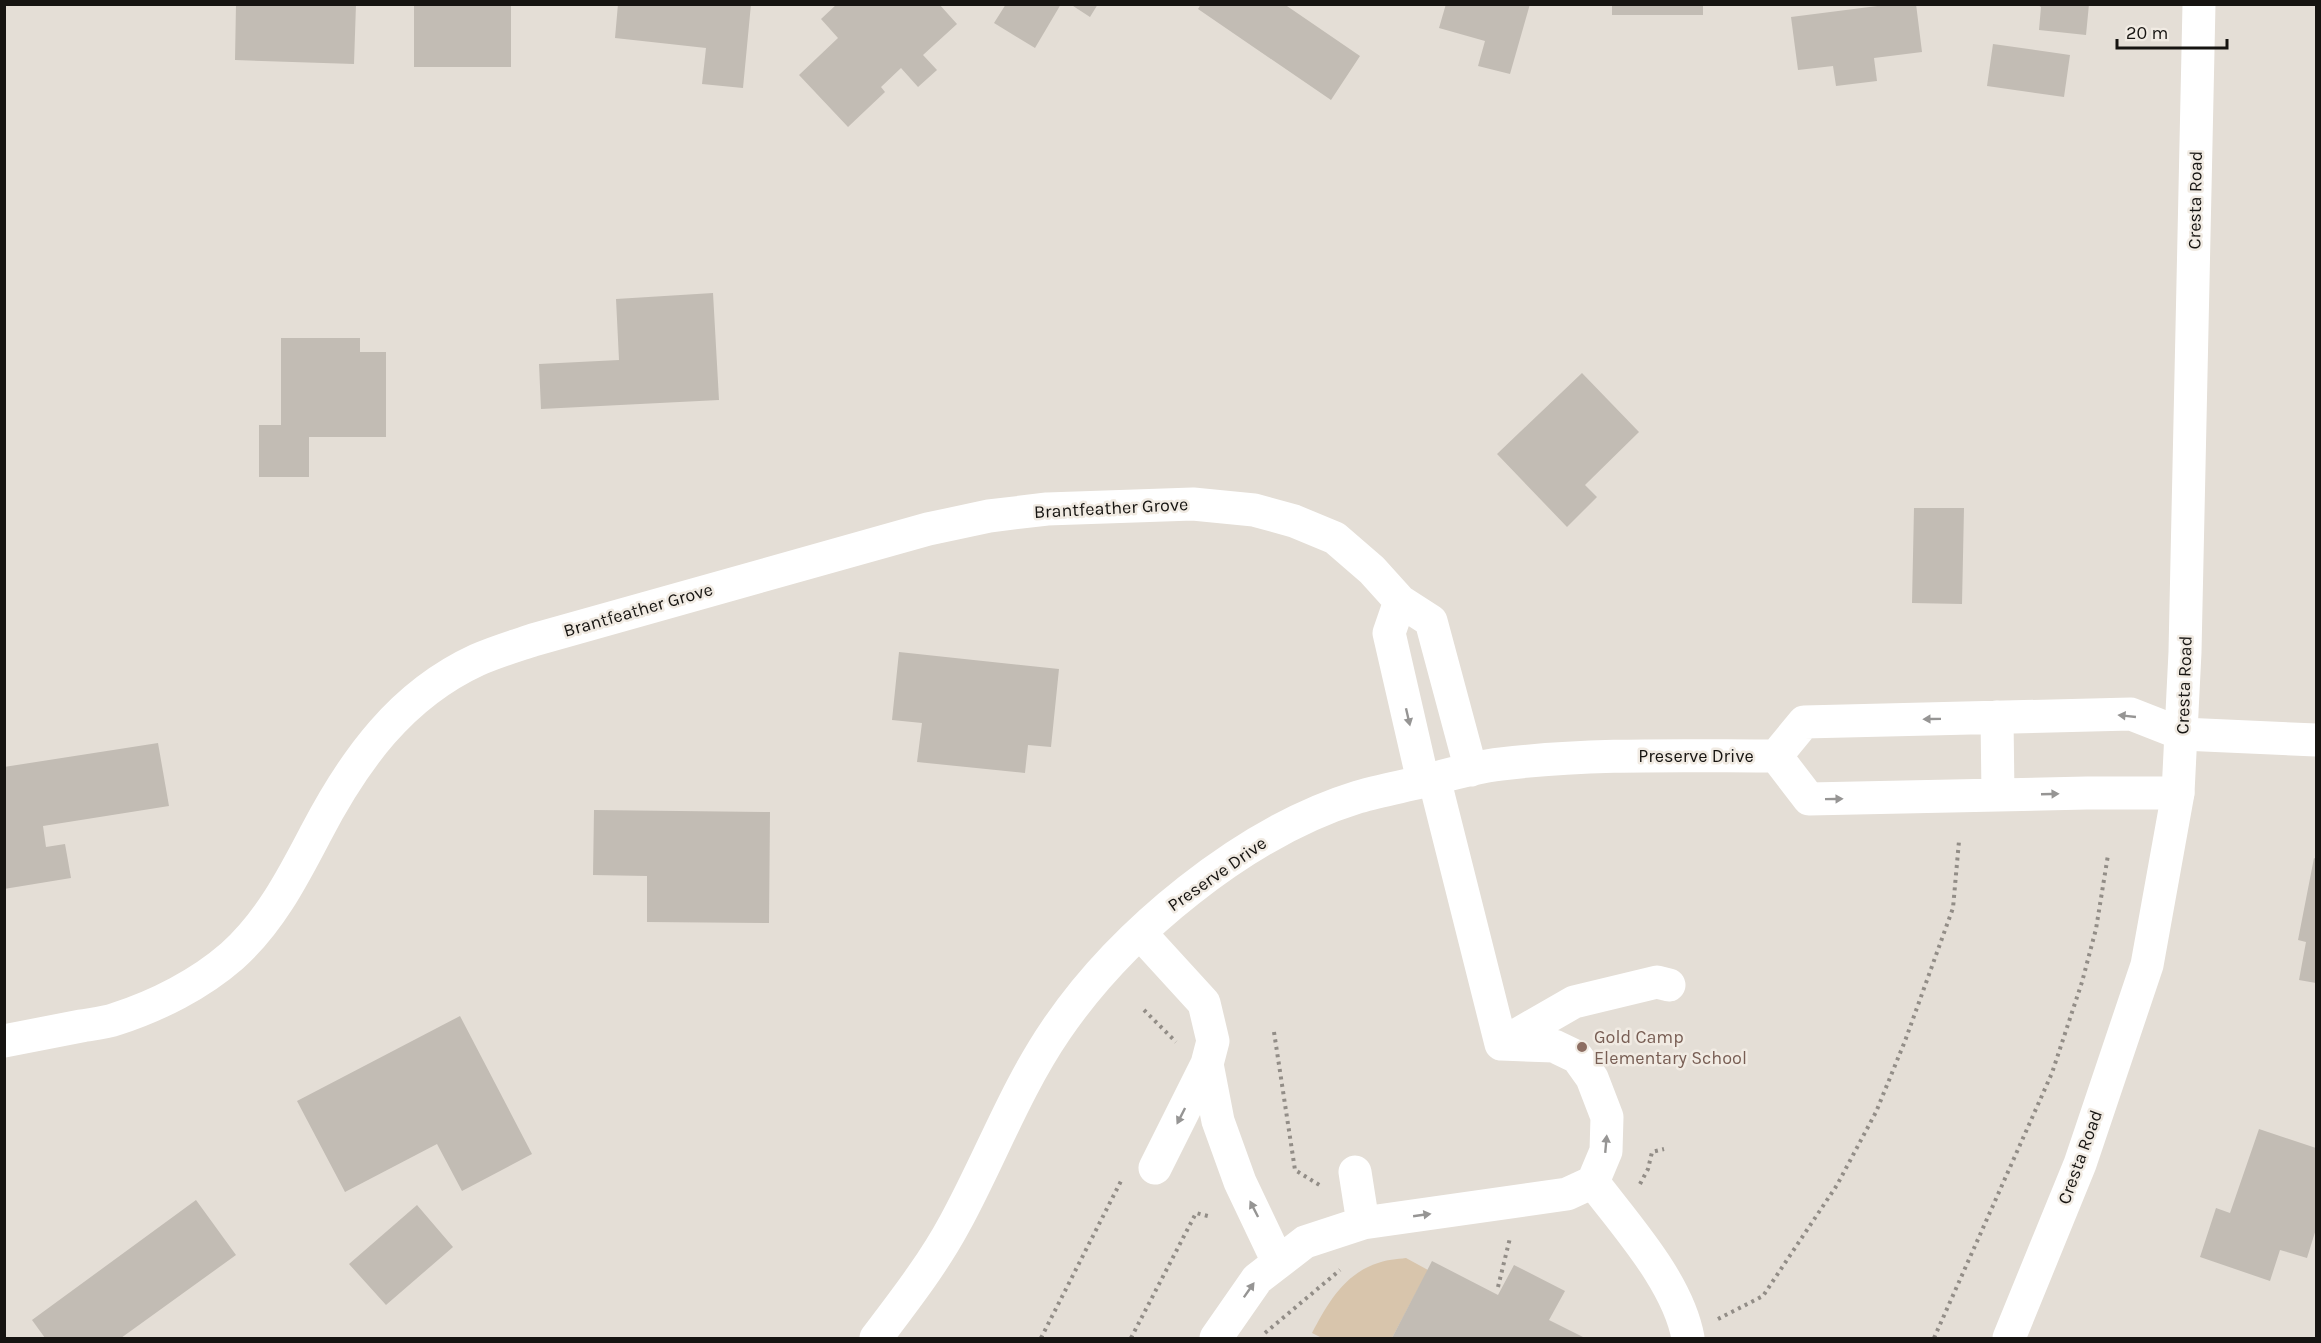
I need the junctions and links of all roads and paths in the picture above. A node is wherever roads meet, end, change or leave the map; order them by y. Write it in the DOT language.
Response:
graph roads {
  1 [pos="2199,4"];
  2 [pos="1400,601"];
  3 [pos="1997,717"];
  4 [pos="2182,734"];
  5 [pos="2316,740"];
  6 [pos="1776,756"];
  7 [pos="1472,770"];
  8 [pos="1429,780"];
  9 [pos="2178,793"];
  10 [pos="1998,795"];
  11 [pos="1959,841"];
  12 [pos="2108,855"];
  13 [pos="1140,933"];
  14 [pos="1669,985"];
  15 [pos="1274,1032"];
  16 [pos="4,1041"];
  17 [pos="1501,1044"];
  18 [pos="1207,1064"];
  19 [pos="1155,1168"];
  20 [pos="1355,1172"];
  21 [pos="1593,1182"];
  22 [pos="1208,1216"];
  23 [pos="1363,1223"];
  24 [pos="1512,1231"];
  25 [pos="1278,1262"];
  26 [pos="1498,1287"];
  27 [pos="1687,1337"];
  28 [pos="876,1338"];
  29 [pos="1131,1338"];
  30 [pos="1216,1338"];
  31 [pos="1934,1338"];
  32 [pos="2008,1338"];
  1 -- 4 [label="street, Cresta Road"];
  2 -- 7 [label="street, Brantfeather Grove"];
  2 -- 8 [label="street, one-way"];
  2 -- 16 [label="street, Brantfeather Grove"];
  4 -- 3 [label="street, Preserve Drive, one-way"];
  3 -- 6 [label="street, Preserve Drive, one-way"];
  3 -- 10 [label="street"];
  4 -- 5 [label="street, Preserve Drive"];
  4 -- 9 [label="street, Cresta Road"];
  6 -- 7 [label="street, Preserve Drive"];
  6 -- 10 [label="street, Preserve Drive, one-way"];
  7 -- 8 [label="street, Preserve Drive"];
  8 -- 13 [label="street, Preserve Drive"];
  8 -- 17 [label="street"];
  10 -- 9 [label="street, Preserve Drive, one-way"];
  9 -- 32 [label="street, Cresta Road"];
  11 -- 27 [label="path"];
  12 -- 31 [label="path"];
  13 -- 18 [label="street"];
  13 -- 28 [label="street, Preserve Drive"];
  14 -- 17 [label="street"];
  15 -- 23 [label="path"];
  21 -- 17 [label="street, one-way"];
  18 -- 19 [label="street, one-way"];
  25 -- 18 [label="street, one-way"];
  20 -- 23 [label="street"];
  23 -- 21 [label="street, one-way"];
  21 -- 27 [label="street"];
  22 -- 29 [label="path"];
  23 -- 25 [label="street"];
  24 -- 26 [label="path"];
  30 -- 25 [label="street, one-way"];
}
